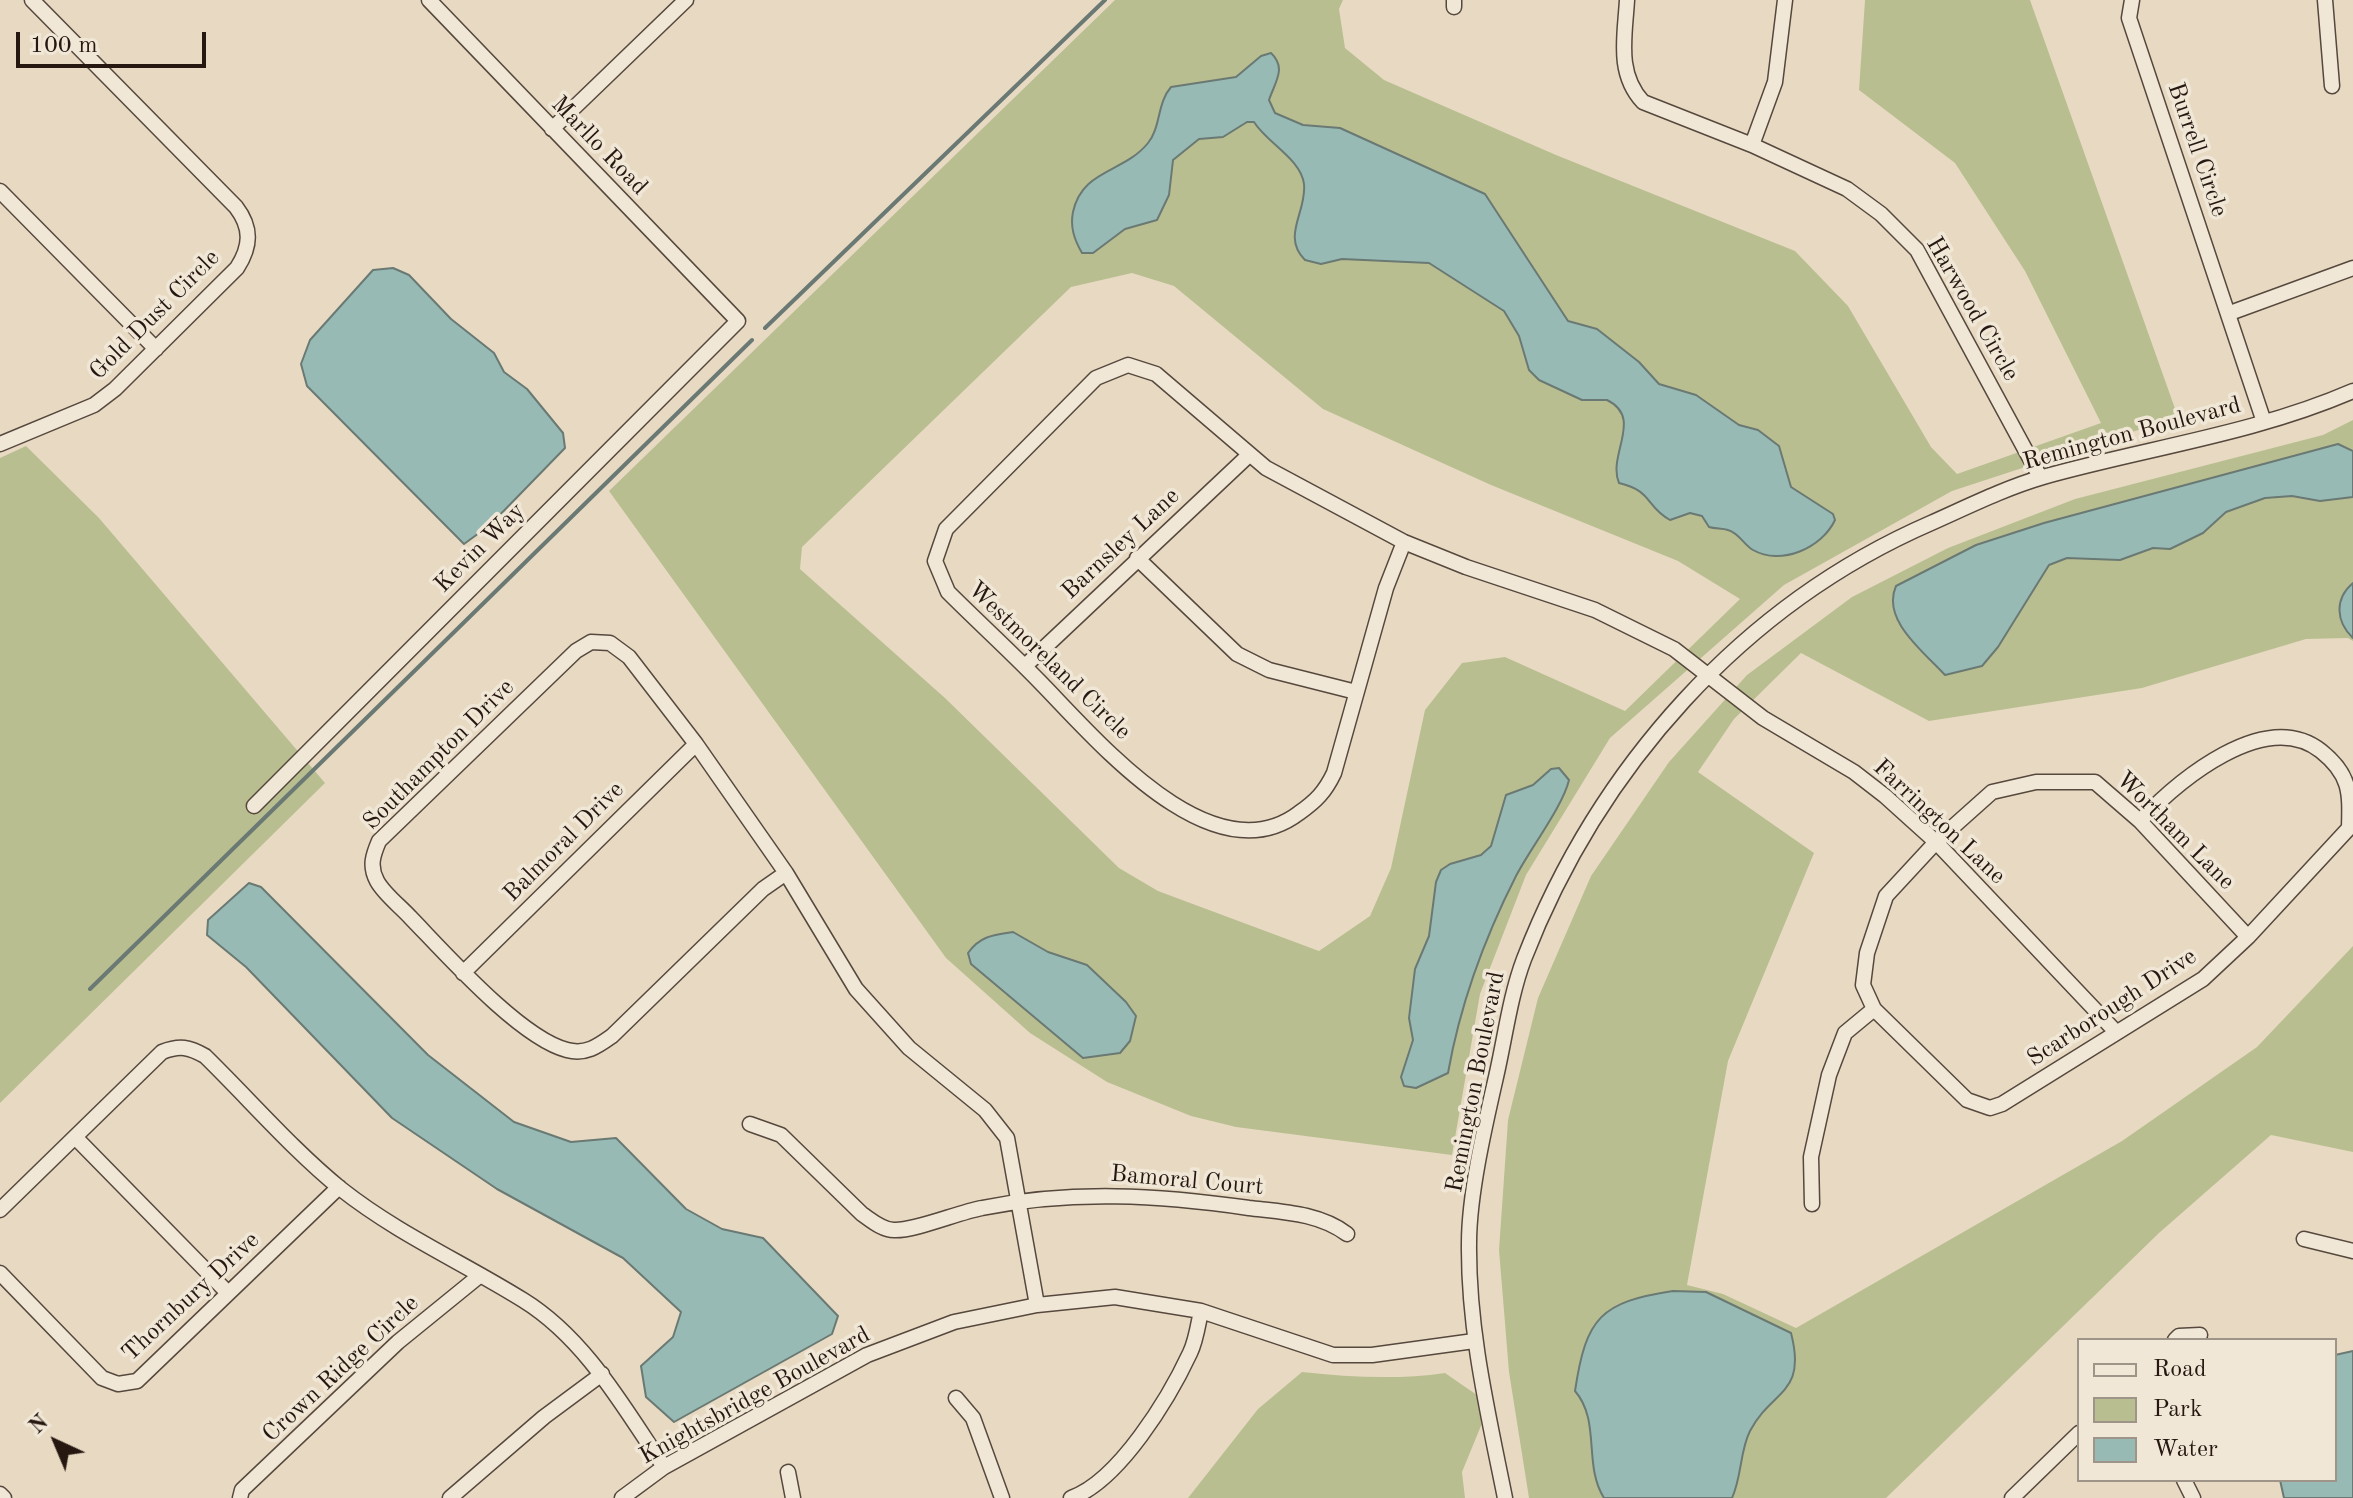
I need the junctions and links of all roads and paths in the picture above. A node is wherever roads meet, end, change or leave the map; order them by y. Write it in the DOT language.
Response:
graph roads {
  1 [pos="32,0"];
  2 [pos="429,0"];
  3 [pos="686,0"];
  4 [pos="1627,0"];
  5 [pos="1785,0"];
  6 [pos="2132,0"];
  7 [pos="2325,0"];
  8 [pos="2332,86"];
  9 [pos="552,129"];
  10 [pos="1752,145"];
  11 [pos="0,191"];
  12 [pos="2353,268"];
  13 [pos="2230,313"];
  14 [pos="738,321"];
  15 [pos="156,349"];
  16 [pos="2353,391"];
  17 [pos="2264,422"];
  18 [pos="0,444"];
  19 [pos="1249,455"];
  20 [pos="2040,477"];
  21 [pos="1404,542"];
  22 [pos="1137,558"];
  23 [pos="1025,666"];
  24 [pos="1706,675"];
  25 [pos="1356,692"];
  26 [pos="696,744"];
  27 [pos="254,806"];
  28 [pos="2140,821"];
  29 [pos="1936,842"];
  30 [pos="786,873"];
  31 [pos="2248,937"];
  32 [pos="463,973"];
  33 [pos="1874,1009"];
  34 [pos="2116,1032"];
  35 [pos="750,1124"];
  36 [pos="75,1137"];
  37 [pos="339,1187"];
  38 [pos="1018,1203"];
  39 [pos="1812,1204"];
  40 [pos="0,1210"];
  41 [pos="1347,1234"];
  42 [pos="2304,1239"];
  43 [pos="2353,1251"];
  44 [pos="0,1273"];
  45 [pos="478,1277"];
  46 [pos="228,1293"];
  47 [pos="1037,1305"];
  48 [pos="1201,1311"];
  49 [pos="2200,1335"];
  50 [pos="2177,1338"];
  51 [pos="1474,1341"];
  52 [pos="602,1374"];
  53 [pos="956,1398"];
  54 [pos="2077,1435"];
  55 [pos="664,1467"];
  56 [pos="788,1472"];
  57 [pos="0,1494"];
  58 [pos="4,1498"];
  59 [pos="240,1498"];
  60 [pos="450,1498"];
  61 [pos="622,1498"];
  62 [pos="793,1498"];
  63 [pos="1002,1498"];
  64 [pos="1071,1498"];
  65 [pos="1505,1498"];
  66 [pos="2012,1498"];
  1 -- 15 [label="street, Gold Dust Circle"];
  2 -- 9 [label="street, Marllo Road"];
  3 -- 9 [label="street"];
  4 -- 10 [label="street, Harwood Circle"];
  5 -- 10 [label="street"];
  6 -- 13 [label="street, Burrell Circle"];
  7 -- 8 [label="street"];
  9 -- 14 [label="street, Marllo Road"];
  10 -- 20 [label="street, Harwood Circle"];
  11 -- 15 [label="street"];
  12 -- 13 [label="street"];
  13 -- 17 [label="street, Burrell Circle"];
  14 -- 27 [label="street, Kevin Way"];
  15 -- 18 [label="street, Gold Dust Circle"];
  16 -- 17 [label="street, Remington Boulevard"];
  17 -- 20 [label="street, Remington Boulevard"];
  19 -- 21 [label="street, Westmoreland Circle"];
  19 -- 22 [label="street, Barnsley Lane"];
  19 -- 23 [label="street, Westmoreland Circle"];
  20 -- 24 [label="street, Remington Boulevard"];
  21 -- 24 [label="street, Westmoreland Circle"];
  21 -- 25 [label="street, Westmoreland Circle"];
  22 -- 23 [label="street, Barnsley Lane"];
  22 -- 25 [label="street"];
  23 -- 25 [label="street, Westmoreland Circle"];
  24 -- 29 [label="street, Farrington Lane"];
  24 -- 51 [label="street, Remington Boulevard"];
  26 -- 30 [label="street, Southampton Drive"];
  26 -- 32 [label="street, Balmoral Drive"];
  26 -- 32 [label="street, Southampton Drive"];
  28 -- 29 [label="street, Wortham Lane"];
  28 -- 31 [label="street, Wortham Lane"];
  28 -- 31 [label="street, Scarborough Drive"];
  29 -- 33 [label="street, Scarborough Drive"];
  29 -- 34 [label="street, Farrington Lane"];
  30 -- 32 [label="street, Southampton Drive"];
  30 -- 38 [label="street, Southampton Drive"];
  31 -- 34 [label="street, Scarborough Drive"];
  33 -- 34 [label="street, Scarborough Drive"];
  33 -- 39 [label="street"];
  35 -- 38 [label="street, Bamoral Court"];
  36 -- 37 [label="street"];
  36 -- 40 [label="street"];
  36 -- 46 [label="street"];
  37 -- 45 [label="street"];
  37 -- 46 [label="street, Thornbury Drive"];
  38 -- 41 [label="street, Bamoral Court"];
  38 -- 47 [label="street, Southampton Drive"];
  42 -- 43 [label="street"];
  44 -- 46 [label="street, Thornbury Drive"];
  45 -- 52 [label="street"];
  45 -- 59 [label="street, Crown Ridge Circle"];
  47 -- 48 [label="street, Knightsbridge Boulevard"];
  47 -- 55 [label="street, Knightsbridge Boulevard"];
  48 -- 51 [label="street, Knightsbridge Boulevard"];
  48 -- 64 [label="street"];
  49 -- 50 [label="street"];
  51 -- 65 [label="street, Remington Boulevard"];
  52 -- 55 [label="street"];
  52 -- 60 [label="street"];
  53 -- 63 [label="street"];
  54 -- 66 [label="street"];
  55 -- 61 [label="street, Knightsbridge Boulevard"];
  56 -- 62 [label="street"];
  57 -- 58 [label="street"];
}
